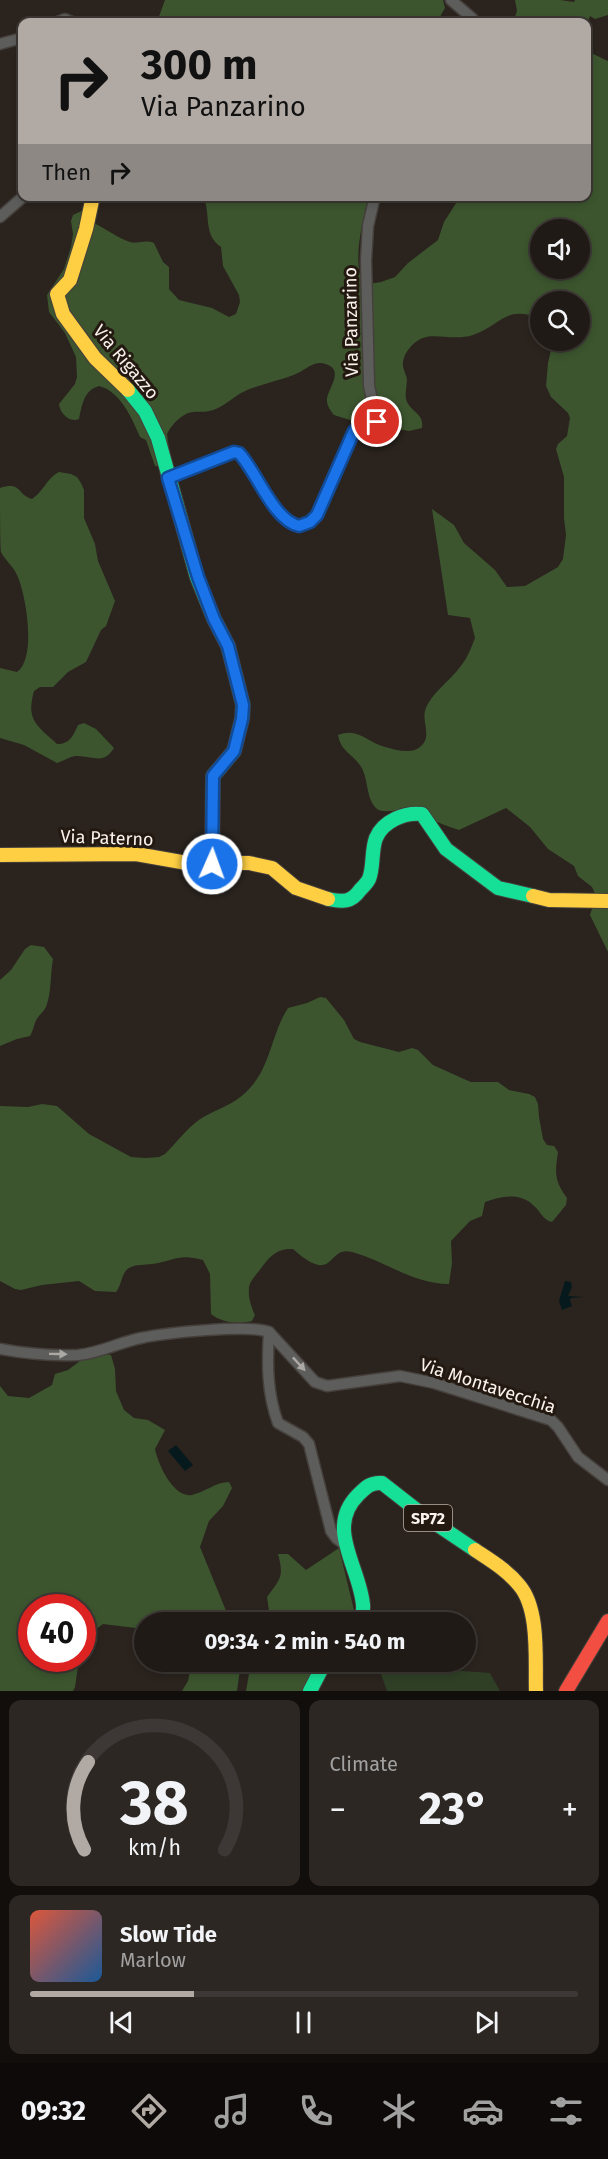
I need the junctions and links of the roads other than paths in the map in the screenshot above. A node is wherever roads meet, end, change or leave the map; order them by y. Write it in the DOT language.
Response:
graph roads {
  1 [pos="452,0"];
  2 [pos="472,18"];
  3 [pos="18,39"];
  4 [pos="0,44"];
  5 [pos="18,201"];
  6 [pos="92,201"];
  7 [pos="374,201"];
  8 [pos="0,217"];
  9 [pos="168,478"];
  10 [pos="0,855"];
  11 [pos="212,864"];
  12 [pos="608,901"];
  13 [pos="269,1332"];
  14 [pos="0,1349"];
  15 [pos="608,1480"];
  16 [pos="347,1546"];
  17 [pos="362,1612"];
  18 [pos="608,1621"];
  19 [pos="320,1672"];
  20 [pos="310,1691"];
  21 [pos="536,1691"];
  22 [pos="566,1691"];
  1 -- 2 [label="street"];
  3 -- 4 [label="street"];
  5 -- 8 [label="street"];
  6 -- 9 [label="street, Via Rigazzo"];
  7 -- 9 [label="street, Via Panzarino"];
  9 -- 11 [label="street, Via Rigazzo"];
  10 -- 11 [label="street, Via Paterno"];
  11 -- 12 [label="street, Via Paterno"];
  14 -- 13 [label="street, one-way"];
  13 -- 15 [label="street, Via Montavecchia, one-way"];
  13 -- 16 [label="street"];
  16 -- 17 [label="street, SP72"];
  16 -- 21 [label="street, SP72"];
  18 -- 22 [label="street"];
  19 -- 20 [label="street"];
}
